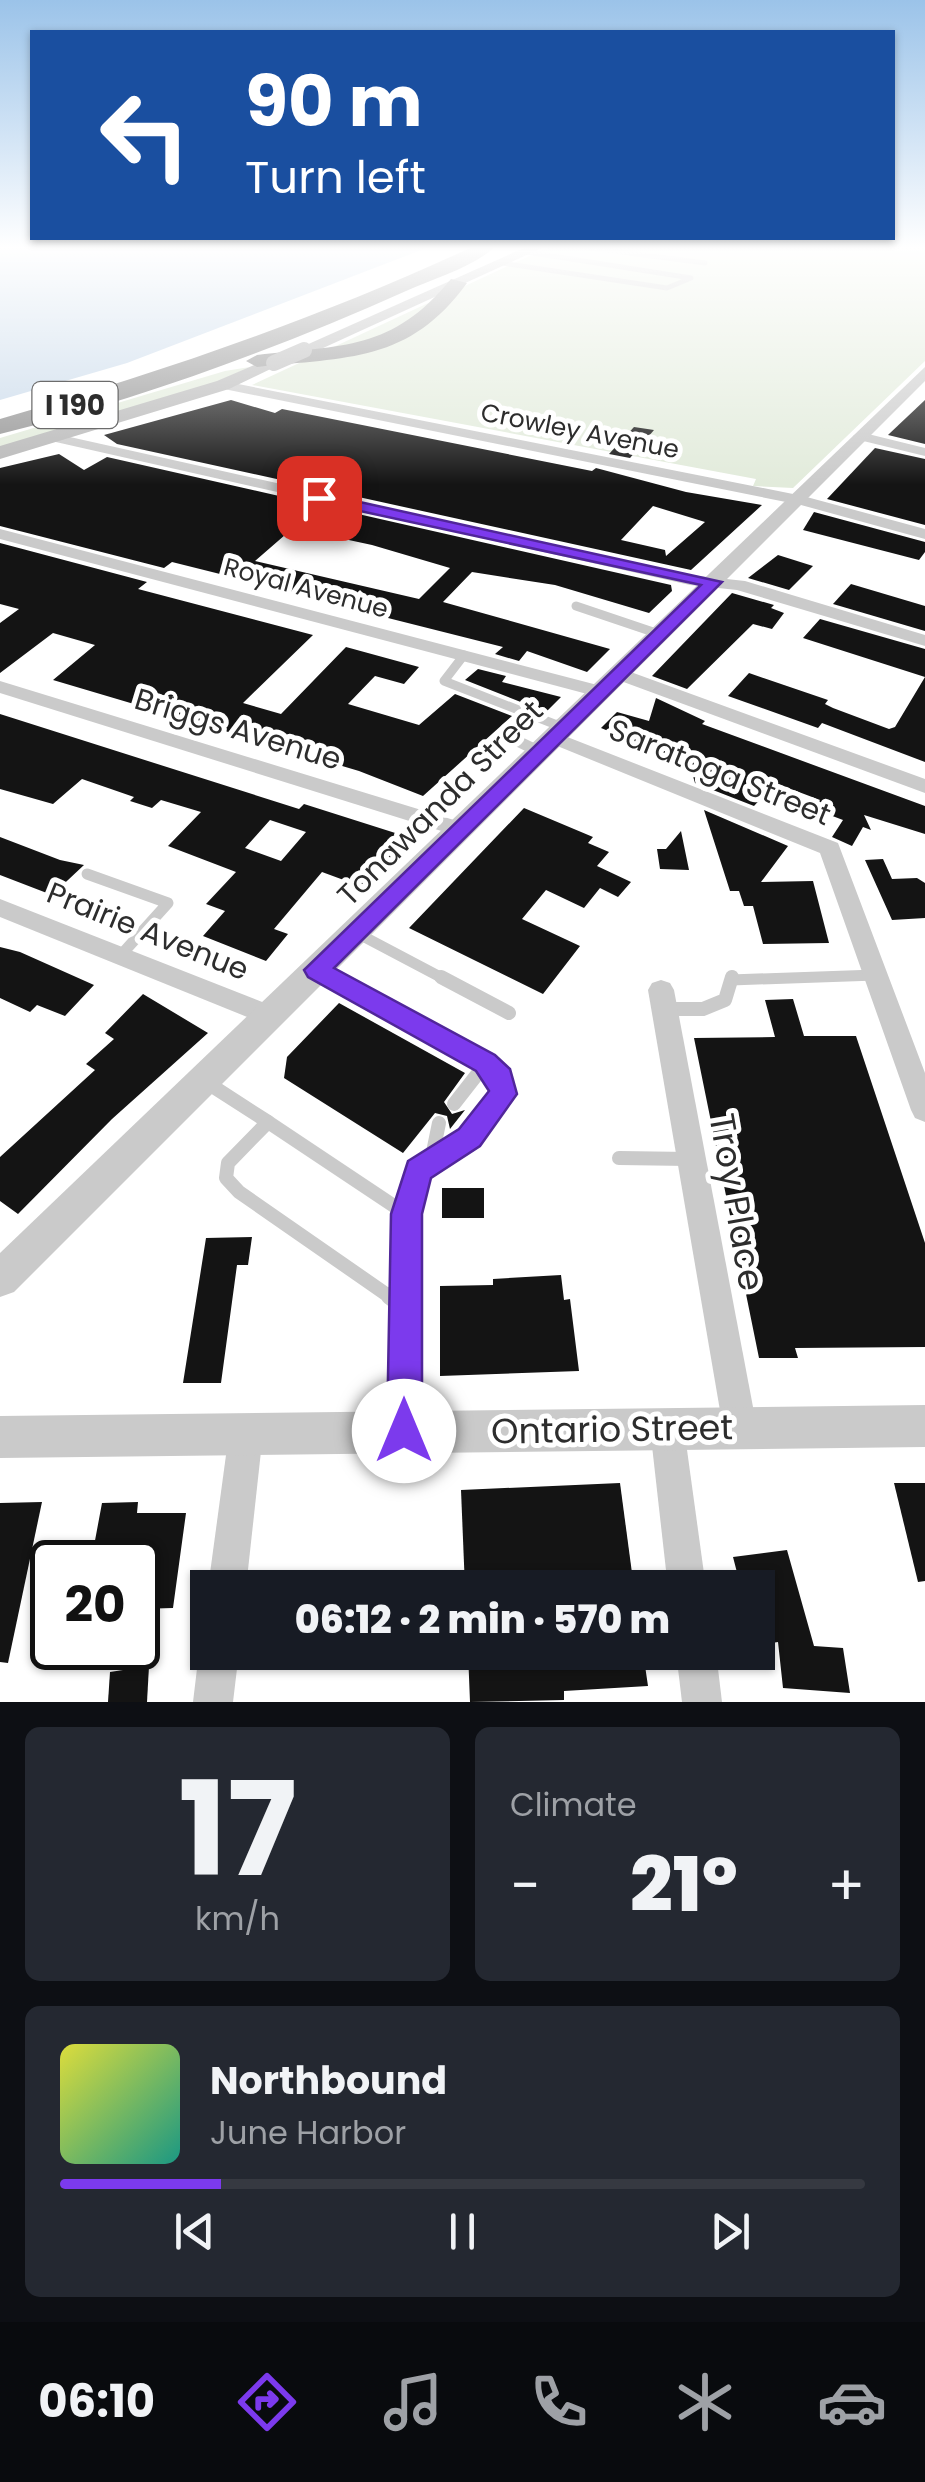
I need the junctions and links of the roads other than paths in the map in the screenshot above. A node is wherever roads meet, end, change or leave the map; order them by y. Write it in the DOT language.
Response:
graph roads {
  1 [pos="271,326"];
  2 [pos="300,326"];
  3 [pos="357,326"];
  4 [pos="413,326"];
  5 [pos="921,380"];
  6 [pos="150,381"];
  7 [pos="223,386"];
  8 [pos="0,414"];
  9 [pos="0,428"];
  10 [pos="860,436"];
  11 [pos="52,438"];
  12 [pos="925,452"];
  13 [pos="0,454"];
  14 [pos="795,500"];
  15 [pos="0,534"];
  16 [pos="925,534"];
  17 [pos="713,582"];
  18 [pos="576,606"];
  19 [pos="659,634"];
  20 [pos="925,642"];
  21 [pos="464,656"];
  22 [pos="608,682"];
  23 [pos="0,688"];
  24 [pos="522,719"];
  25 [pos="551,738"];
  26 [pos="925,786"];
  27 [pos="459,829"];
  28 [pos="87,874"];
  29 [pos="0,908"];
  30 [pos="355,932"];
  31 [pos="121,956"];
  32 [pos="316,970"];
  33 [pos="876,974"];
  34 [pos="662,1000"];
  35 [pos="509,1014"];
  36 [pos="271,1016"];
  37 [pos="486,1063"];
  38 [pos="204,1081"];
  39 [pos="454,1104"];
  40 [pos="925,1110"];
  41 [pos="268,1122"];
  42 [pos="439,1123"];
  43 [pos="618,1158"];
  44 [pos="691,1159"];
  45 [pos="431,1162"];
  46 [pos="406,1214"];
  47 [pos="5,1267"];
  48 [pos="405,1307"];
  49 [pos="925,1426"];
  50 [pos="667,1428"];
  51 [pos="740,1428"];
  52 [pos="404,1431"];
  53 [pos="246,1433"];
  54 [pos="0,1437"];
  55 [pos="229,1570"];
  56 [pos="685,1570"];
  57 [pos="217,1670"];
  58 [pos="698,1670"];
  59 [pos="213,1702"];
  60 [pos="702,1702"];
  1 -- 8 [label="highway, I 190"];
  2 -- 6 [label="highway, I 190"];
  3 -- 7 [label="main road, bridge"];
  4 -- 6 [label="highway"];
  5 -- 10 [label="street, Tonawanda Street"];
  6 -- 9 [label="highway, I 190"];
  7 -- 11 [label="main road"];
  7 -- 14 [label="street, Crowley Avenue"];
  10 -- 12 [label="street"];
  10 -- 14 [label="street, Tonawanda Street"];
  11 -- 13 [label="main road"];
  11 -- 17 [label="street"];
  14 -- 16 [label="street, Crowley Avenue"];
  14 -- 17 [label="street, Tonawanda Street"];
  15 -- 21 [label="street, Royal Avenue"];
  17 -- 19 [label="street, Tonawanda Street"];
  17 -- 20 [label="street"];
  18 -- 19 [label="lane"];
  19 -- 22 [label="street, Tonawanda Street"];
  21 -- 22 [label="street, Royal Avenue"];
  21 -- 24 [label="lane"];
  22 -- 25 [label="street, Tonawanda Street"];
  22 -- 26 [label="street, Royal Avenue"];
  23 -- 27 [label="street, Briggs Avenue"];
  24 -- 25 [label="lane"];
  24 -- 25 [label="lane"];
  25 -- 27 [label="street, Tonawanda Street"];
  25 -- 33 [label="street, Saratoga Street"];
  27 -- 30 [label="street, Tonawanda Street"];
  28 -- 31 [label="lane"];
  29 -- 31 [label="street, Prairie Avenue"];
  30 -- 32 [label="street, Tonawanda Street"];
  30 -- 35 [label="lane"];
  31 -- 36 [label="street, Prairie Avenue"];
  32 -- 36 [label="street, Tonawanda Street"];
  32 -- 37 [label="lane"];
  33 -- 34 [label="lane"];
  33 -- 40 [label="street, Saratoga Street"];
  34 -- 44 [label="street, Troy Place"];
  36 -- 38 [label="street, Tonawanda Street"];
  37 -- 39 [label="lane"];
  37 -- 45 [label="lane"];
  38 -- 41 [label="lane"];
  38 -- 47 [label="street, Tonawanda Street"];
  41 -- 46 [label="lane"];
  41 -- 48 [label="lane"];
  42 -- 45 [label="lane"];
  43 -- 44 [label="lane"];
  44 -- 51 [label="street, Troy Place"];
  45 -- 46 [label="lane"];
  46 -- 48 [label="lane"];
  48 -- 52 [label="lane"];
  49 -- 51 [label="street, Ontario Street"];
  50 -- 51 [label="street, Ontario Street"];
  50 -- 52 [label="street, Ontario Street"];
  50 -- 56 [label="street"];
  52 -- 53 [label="street, Ontario Street"];
  53 -- 54 [label="street, Ontario Street"];
  53 -- 55 [label="street"];
  57 -- 59 [label="street"];
  58 -- 60 [label="street"];
}
